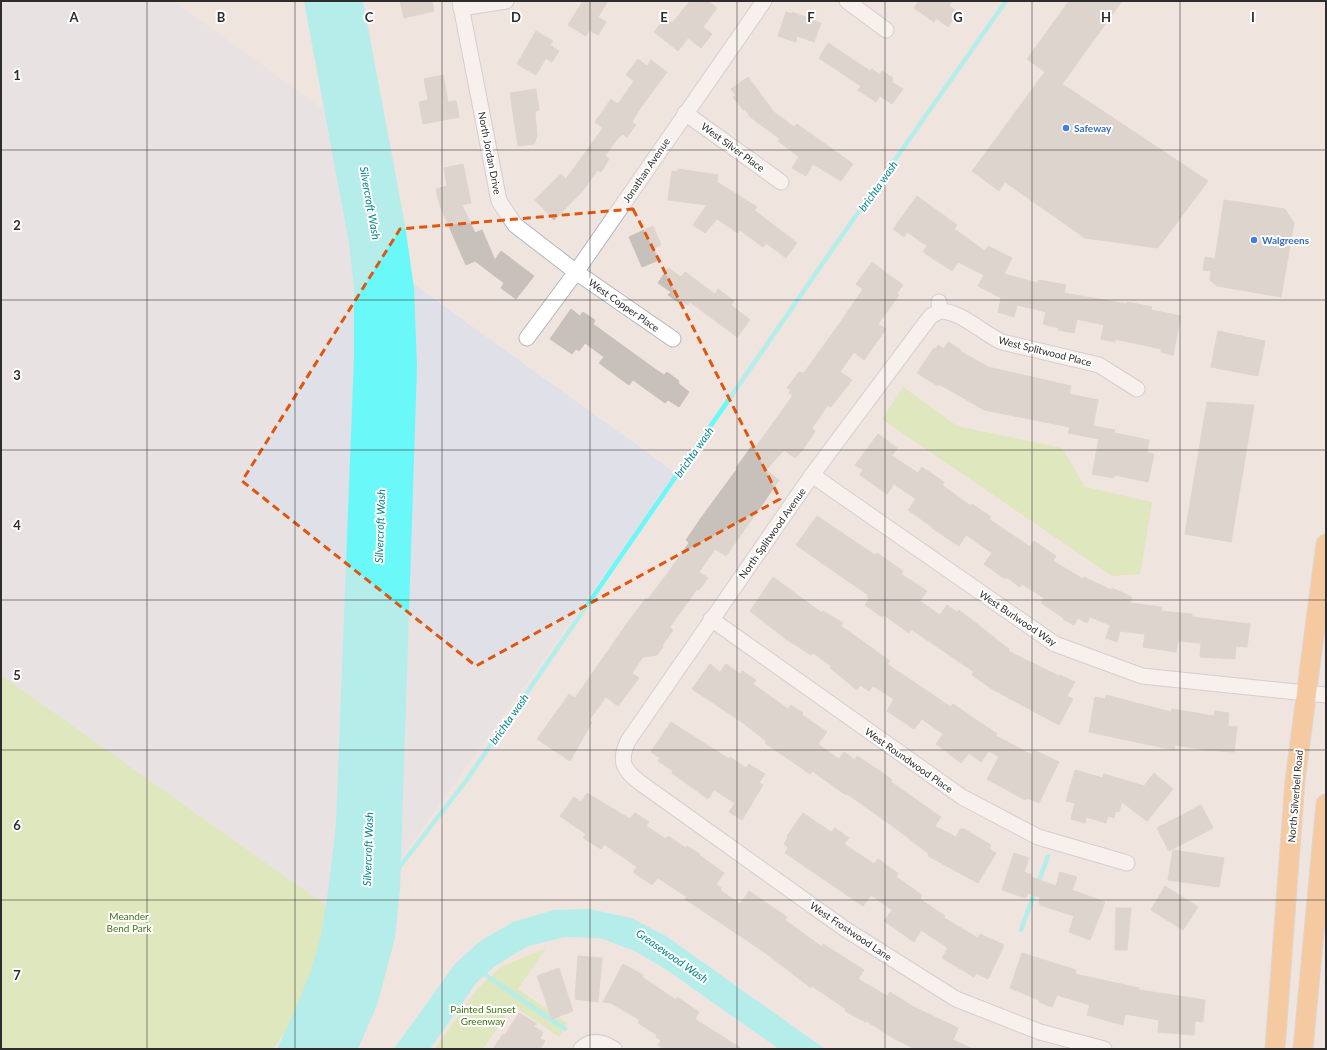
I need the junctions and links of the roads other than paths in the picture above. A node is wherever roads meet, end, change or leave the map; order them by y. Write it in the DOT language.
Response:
graph roads {
  1 [pos="506,1"];
  2 [pos="764,1"];
  3 [pos="847,1"];
  4 [pos="460,5"];
  5 [pos="886,30"];
  6 [pos="685,113"];
  7 [pos="781,182"];
  8 [pos="576,272"];
  9 [pos="939,306"];
  10 [pos="527,338"];
  11 [pos="673,339"];
  12 [pos="1137,389"];
  13 [pos="812,475"];
  14 [pos="1326,544"];
  15 [pos="711,620"];
  16 [pos="1306,693"];
  17 [pos="1326,695"];
  18 [pos="620,764"];
  19 [pos="1326,804"];
  20 [pos="1127,863"];
  21 [pos="581,1049"];
  22 [pos="614,1049"];
  23 [pos="1104,1049"];
  24 [pos="1274,1049"];
  25 [pos="1303,1049"];
  1 -- 4 [label="street"];
  2 -- 6 [label="street, Jonathan Avenue"];
  3 -- 5 [label="street"];
  4 -- 8 [label="street, North Jordan Drive"];
  6 -- 7 [label="street, West Silver Place"];
  6 -- 8 [label="street, Jonathan Avenue"];
  8 -- 10 [label="street, Jonathan Avenue"];
  8 -- 11 [label="street, West Copper Place"];
  9 -- 12 [label="street, West Splitwood Place"];
  9 -- 13 [label="street, North Splitwood Avenue"];
  13 -- 15 [label="street, North Splitwood Avenue"];
  13 -- 16 [label="street, West Burlwood Way"];
  14 -- 16 [label="main road, North Silverbell Road"];
  15 -- 18 [label="street, North Splitwood Avenue"];
  15 -- 20 [label="street, West Roundwood Place"];
  16 -- 17 [label="street, West Burlwood Way"];
  16 -- 24 [label="main road, North Silverbell Road"];
  18 -- 23 [label="street, West Frostwood Lane"];
  19 -- 25 [label="main road"];
  21 -- 22 [label="street"];
}
